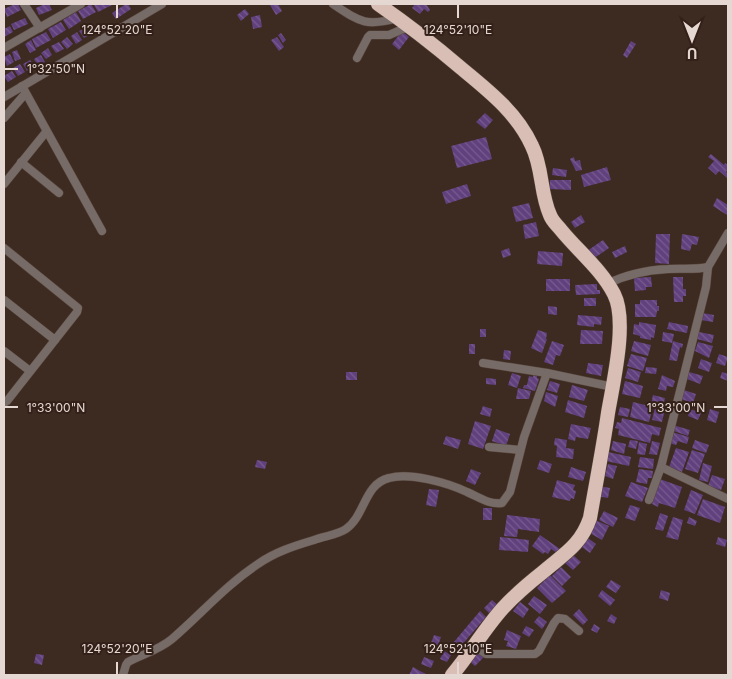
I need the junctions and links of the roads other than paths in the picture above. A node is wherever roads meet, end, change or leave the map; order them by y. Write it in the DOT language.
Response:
graph roads {
  1 [pos="24,4"];
  2 [pos="81,4"];
  3 [pos="161,4"];
  4 [pos="333,4"];
  5 [pos="378,4"];
  6 [pos="398,18"];
  7 [pos="410,26"];
  8 [pos="40,28"];
  9 [pos="4,48"];
  10 [pos="357,58"];
  11 [pos="23,90"];
  12 [pos="4,97"];
  13 [pos="4,118"];
  14 [pos="46,132"];
  15 [pos="21,162"];
  16 [pos="4,184"];
  17 [pos="59,194"];
  18 [pos="102,231"];
  19 [pos="728,233"];
  20 [pos="4,248"];
  21 [pos="708,267"];
  22 [pos="608,284"];
  23 [pos="4,300"];
  24 [pos="55,340"];
  25 [pos="4,351"];
  26 [pos="483,363"];
  27 [pos="30,371"];
  28 [pos="547,373"];
  29 [pos="613,388"];
  30 [pos="4,402"];
  31 [pos="489,447"];
  32 [pos="520,450"];
  33 [pos="661,467"];
  34 [pos="728,499"];
  35 [pos="648,500"];
  36 [pos="579,631"];
  37 [pos="474,647"];
  38 [pos="123,675"];
  39 [pos="452,675"];
  1 -- 8 [label="street"];
  2 -- 8 [label="street"];
  3 -- 11 [label="street"];
  4 -- 6 [label="street"];
  5 -- 6 [label="highway"];
  6 -- 7 [label="highway"];
  7 -- 10 [label="street"];
  7 -- 22 [label="highway"];
  8 -- 9 [label="street"];
  11 -- 12 [label="street"];
  11 -- 13 [label="street"];
  11 -- 14 [label="street"];
  14 -- 15 [label="street"];
  14 -- 18 [label="street"];
  15 -- 16 [label="street"];
  15 -- 17 [label="street"];
  19 -- 21 [label="street"];
  20 -- 24 [label="street"];
  21 -- 22 [label="street"];
  21 -- 33 [label="street"];
  22 -- 29 [label="highway"];
  23 -- 24 [label="street"];
  24 -- 27 [label="street"];
  25 -- 27 [label="street"];
  26 -- 28 [label="street"];
  27 -- 30 [label="street"];
  28 -- 29 [label="street"];
  28 -- 32 [label="street"];
  29 -- 37 [label="highway"];
  31 -- 32 [label="street"];
  32 -- 38 [label="street"];
  33 -- 34 [label="street"];
  33 -- 35 [label="street"];
  36 -- 37 [label="street"];
  37 -- 39 [label="highway"];
}
